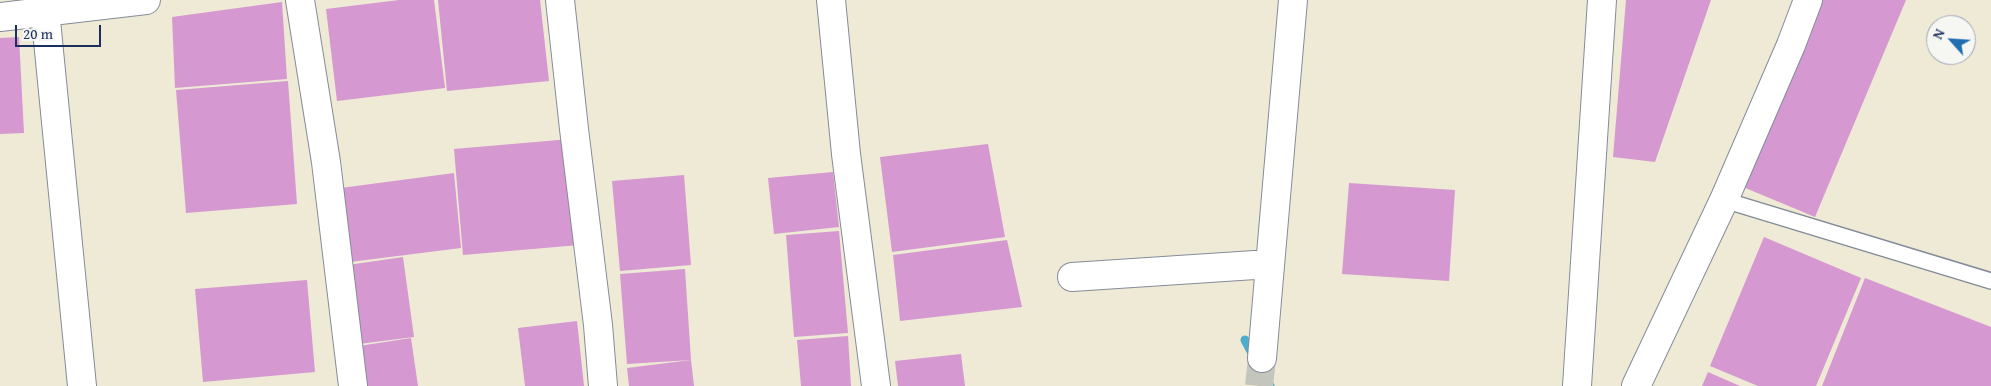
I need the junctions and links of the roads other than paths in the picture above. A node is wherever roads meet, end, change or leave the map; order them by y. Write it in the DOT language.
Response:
graph roads {
  1 [pos="146,0"];
  2 [pos="300,0"];
  3 [pos="560,0"];
  4 [pos="831,0"];
  5 [pos="1293,0"];
  6 [pos="1602,0"];
  7 [pos="1808,0"];
  8 [pos="44,6"];
  9 [pos="0,17"];
  10 [pos="1724,200"];
  11 [pos="1270,264"];
  12 [pos="1072,277"];
  13 [pos="1991,281"];
  14 [pos="1262,358"];
  15 [pos="82,386"];
  16 [pos="354,386"];
  17 [pos="603,386"];
  18 [pos="876,386"];
  19 [pos="1577,386"];
  20 [pos="1636,386"];
  1 -- 8 [label="street"];
  2 -- 16 [label="street"];
  3 -- 17 [label="street"];
  4 -- 18 [label="street"];
  5 -- 11 [label="street"];
  6 -- 19 [label="street"];
  7 -- 10 [label="street"];
  8 -- 9 [label="street"];
  8 -- 15 [label="street"];
  10 -- 13 [label="lane"];
  10 -- 20 [label="street"];
  11 -- 12 [label="street"];
  11 -- 14 [label="street"];
}
